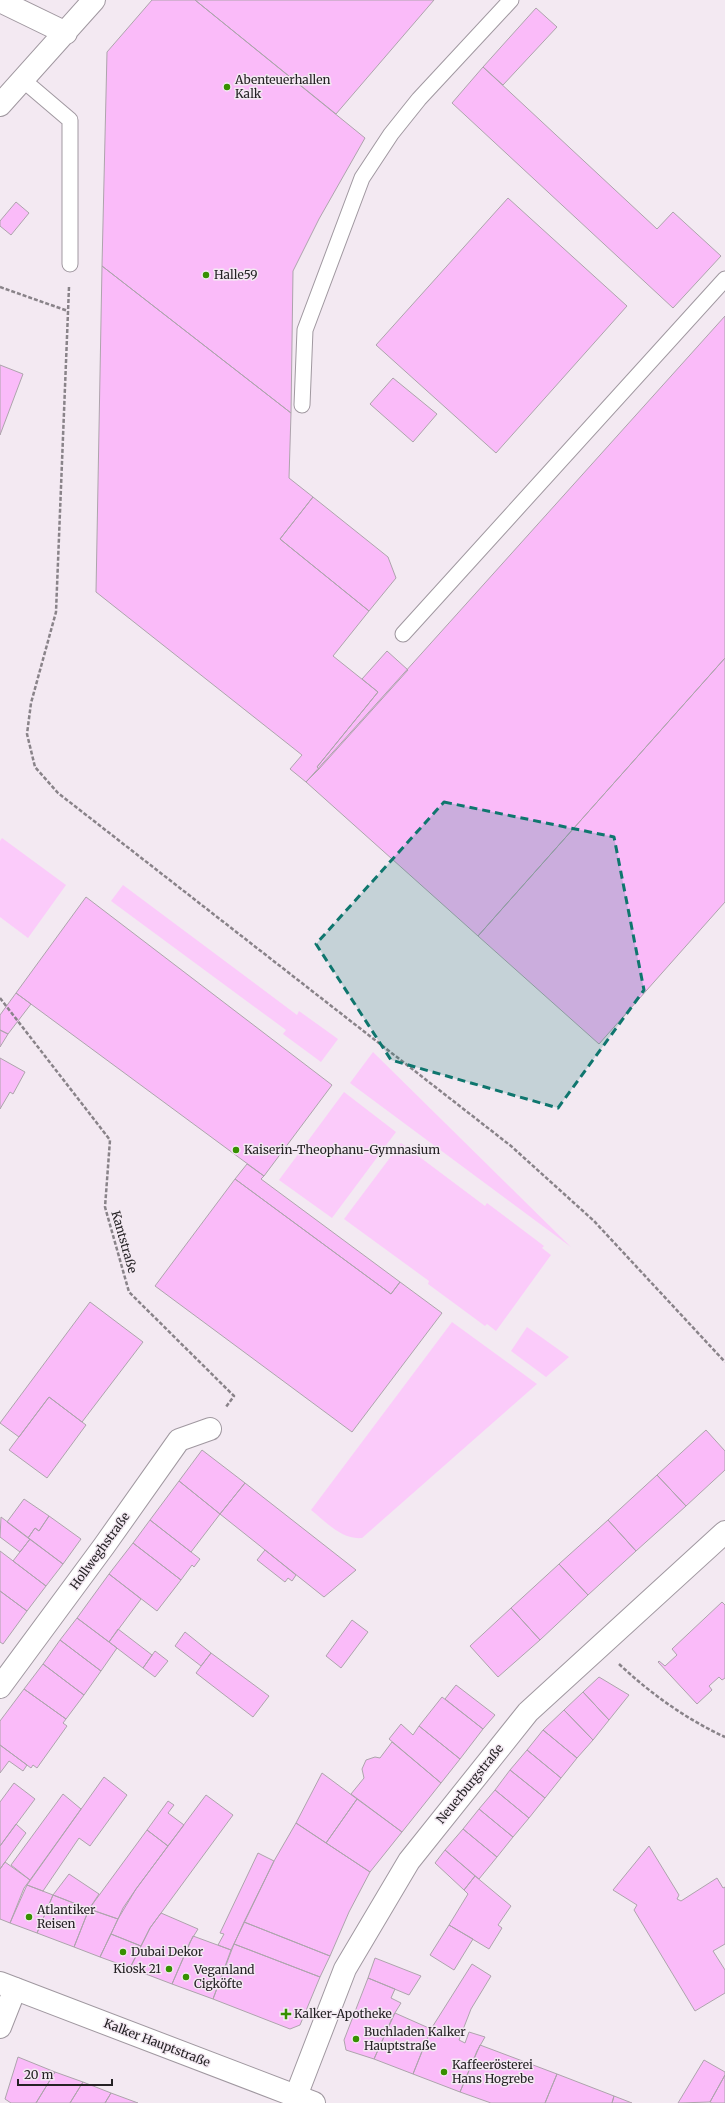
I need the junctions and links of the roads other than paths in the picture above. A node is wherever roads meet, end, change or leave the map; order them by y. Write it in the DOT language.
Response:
graph roads {
  1 [pos="94,0"];
  2 [pos="511,0"];
  3 [pos="0,2"];
  4 [pos="66,33"];
  5 [pos="23,80"];
  6 [pos="0,105"];
  7 [pos="70,264"];
  8 [pos="725,279"];
  9 [pos="302,405"];
  10 [pos="403,634"];
  11 [pos="210,1429"];
  12 [pos="725,1532"];
  13 [pos="0,1688"];
  14 [pos="7,1986"];
  15 [pos="0,2027"];
  16 [pos="305,2100"];
  1 -- 4 [label="street"];
  2 -- 9 [label="lane"];
  3 -- 4 [label="street"];
  4 -- 5 [label="street"];
  5 -- 6 [label="street"];
  5 -- 7 [label="lane"];
  8 -- 10 [label="lane"];
  11 -- 13 [label="street, Hollweghstraße"];
  12 -- 16 [label="street, Neuerburgstraße"];
  14 -- 15 [label="street"];
  14 -- 16 [label="street, Kalker Hauptstraße"];
}
